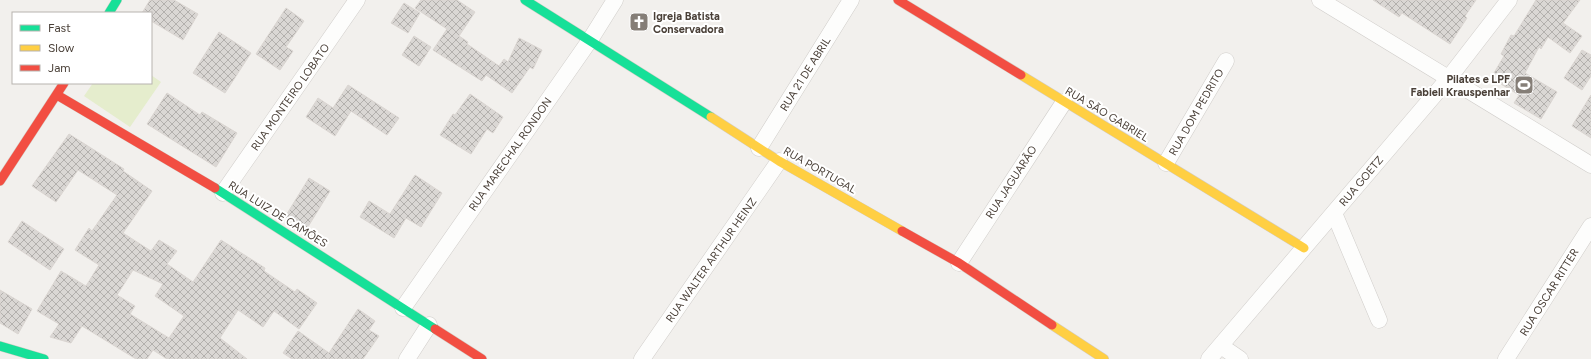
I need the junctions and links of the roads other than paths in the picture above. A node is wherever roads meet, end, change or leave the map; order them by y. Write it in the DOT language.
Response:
graph roads {
  1 [pos="117,0"];
  2 [pos="357,0"];
  3 [pos="525,0"];
  4 [pos="615,0"];
  5 [pos="851,0"];
  6 [pos="898,0"];
  7 [pos="1320,0"];
  8 [pos="1509,0"];
  9 [pos="110,12"];
  10 [pos="590,40"];
  11 [pos="1226,61"];
  12 [pos="1448,79"];
  13 [pos="63,84"];
  14 [pos="57,95"];
  15 [pos="1064,102"];
  16 [pos="758,148"];
  17 [pos="779,161"];
  18 [pos="1166,163"];
  19 [pos="1591,165"];
  20 [pos="0,182"];
  21 [pos="223,193"];
  22 [pos="1334,213"];
  23 [pos="1591,226"];
  24 [pos="1304,248"];
  25 [pos="959,263"];
  26 [pos="403,308"];
  27 [pos="1379,320"];
  28 [pos="429,325"];
  29 [pos="0,346"];
  30 [pos="1221,346"];
  31 [pos="44,359"];
  32 [pos="406,359"];
  33 [pos="482,359"];
  34 [pos="642,359"];
  35 [pos="1104,359"];
  36 [pos="1209,359"];
  37 [pos="1240,359"];
  38 [pos="1506,359"];
  1 -- 9 [label="street"];
  2 -- 21 [label="street, RUA MONTEIRO LOBATO"];
  3 -- 10 [label="street, RUA PORTUGAL"];
  4 -- 10 [label="street, RUA MARECHAL RONDON"];
  5 -- 16 [label="street, RUA 21 DE ABRIL"];
  6 -- 15 [label="street, RUA SÃO GABRIEL"];
  7 -- 12 [label="street"];
  8 -- 12 [label="street, RUA GOETZ"];
  10 -- 16 [label="street, RUA PORTUGAL"];
  10 -- 26 [label="street, RUA MARECHAL RONDON"];
  11 -- 18 [label="street, RUA DOM PEDRITO"];
  12 -- 19 [label="street"];
  12 -- 22 [label="street, RUA GOETZ"];
  13 -- 14 [label="street"];
  14 -- 20 [label="street"];
  14 -- 21 [label="street, RUA LUIZ DE CAMÕES"];
  15 -- 18 [label="street, RUA SÃO GABRIEL"];
  15 -- 25 [label="street, RUA JAGUARÃO"];
  16 -- 17 [label="street, RUA PORTUGAL"];
  17 -- 25 [label="street, RUA PORTUGAL"];
  17 -- 34 [label="street, RUA WALTER ARTHUR HEINZ"];
  18 -- 24 [label="street, RUA SÃO GABRIEL"];
  21 -- 26 [label="street, RUA LUIZ DE CAMÕES"];
  22 -- 24 [label="street, RUA GOETZ"];
  22 -- 27 [label="street"];
  23 -- 38 [label="street, RUA OSCAR RITTER"];
  24 -- 30 [label="street, RUA GOETZ"];
  25 -- 35 [label="street, RUA PORTUGAL"];
  26 -- 28 [label="street, RUA LUIZ DE CAMÕES"];
  28 -- 32 [label="street"];
  28 -- 33 [label="street, RUA LUIZ DE CAMÕES"];
  29 -- 31 [label="street"];
  30 -- 36 [label="street, RUA GOETZ"];
  30 -- 37 [label="street"];
}
